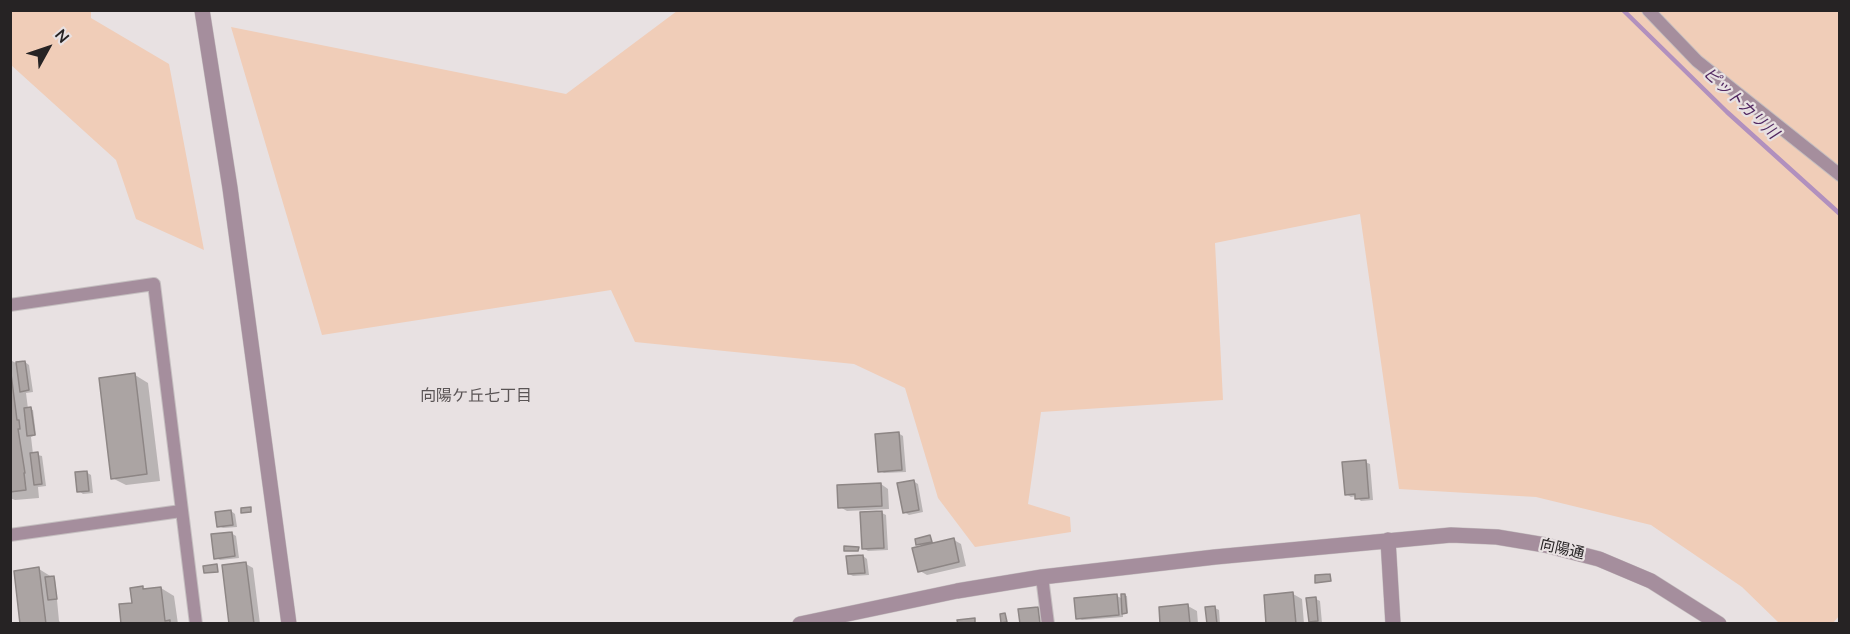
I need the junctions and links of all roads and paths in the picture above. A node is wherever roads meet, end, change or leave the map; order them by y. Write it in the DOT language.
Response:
graph roads {
  1 [pos="202,10"];
  2 [pos="1648,10"];
  3 [pos="1839,175"];
  4 [pos="10,305"];
  5 [pos="181,512"];
  6 [pos="10,535"];
  7 [pos="1388,540"];
  8 [pos="1042,577"];
  9 [pos="809,623"];
  10 [pos="196,624"];
  11 [pos="289,624"];
  12 [pos="1048,624"];
  13 [pos="1393,624"];
  14 [pos="1719,624"];
  1 -- 11 [label="street"];
  2 -- 3 [label="street"];
  4 -- 5 [label="street"];
  5 -- 6 [label="street"];
  5 -- 10 [label="street"];
  7 -- 8 [label="street, 向陽通"];
  7 -- 13 [label="street"];
  7 -- 14 [label="street, 向陽通"];
  8 -- 9 [label="street, 向陽通"];
  8 -- 12 [label="street"];
}
